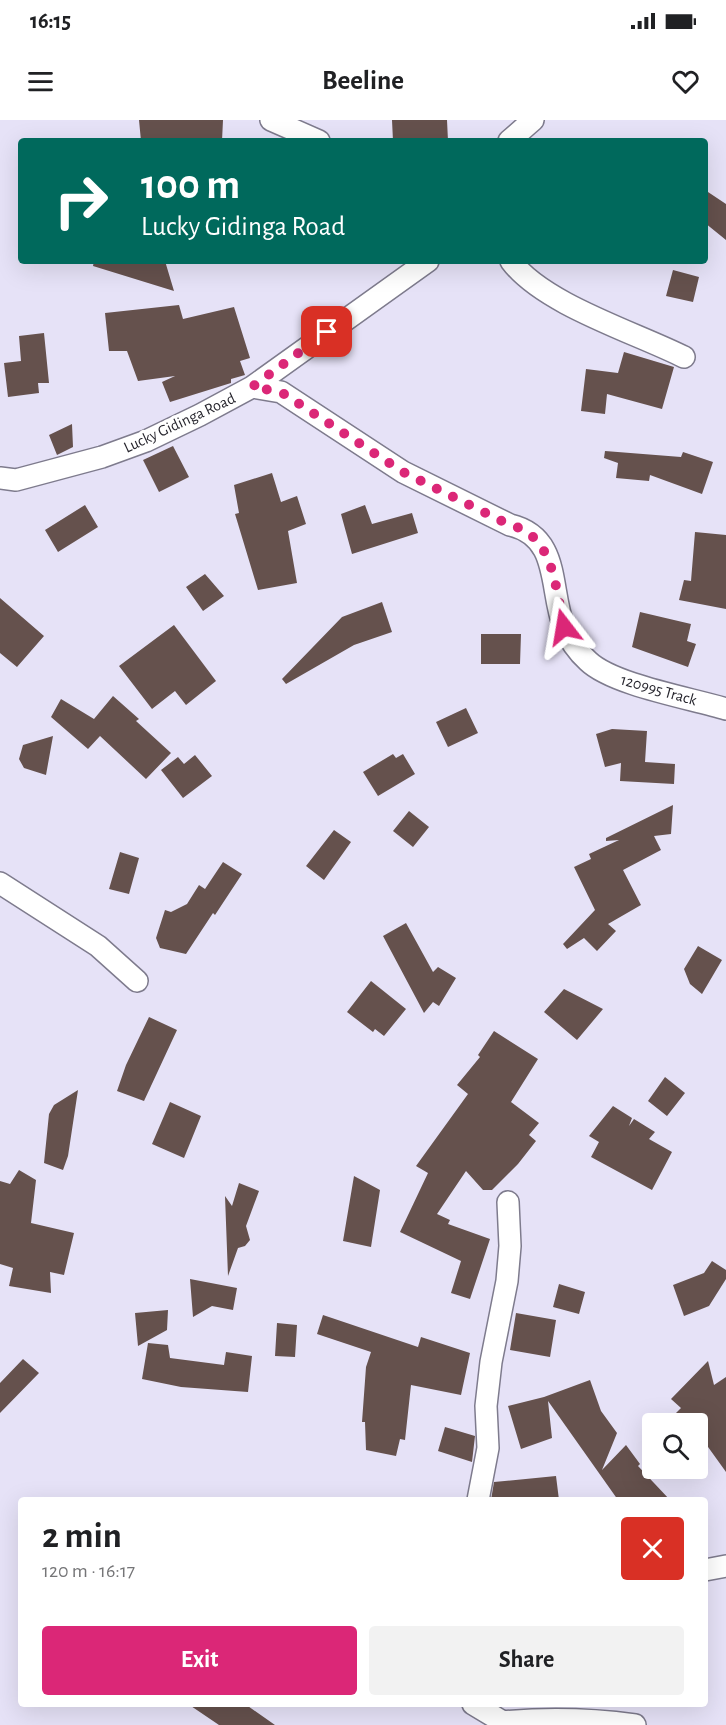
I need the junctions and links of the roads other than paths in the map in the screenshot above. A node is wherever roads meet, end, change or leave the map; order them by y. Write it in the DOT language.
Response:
graph roads {
  1 [pos="272,120"];
  2 [pos="533,120"];
  3 [pos="312,138"];
  4 [pos="512,138"];
  5 [pos="424,264"];
  6 [pos="514,264"];
  7 [pos="684,357"];
  8 [pos="252,387"];
  9 [pos="0,478"];
  10 [pos="726,709"];
  11 [pos="0,883"];
  12 [pos="137,981"];
  13 [pos="508,1202"];
  14 [pos="479,1497"];
  15 [pos="726,1566"];
  16 [pos="708,1569"];
  17 [pos="478,1707"];
  18 [pos="517,1707"];
  19 [pos="502,1723"];
  20 [pos="635,1725"];
  1 -- 3 [label="street"];
  2 -- 4 [label="street"];
  5 -- 8 [label="street, Lucky Gidinga Road"];
  6 -- 7 [label="street"];
  8 -- 9 [label="street, Lucky Gidinga Road"];
  8 -- 10 [label="street, 120995 Track"];
  11 -- 12 [label="street"];
  13 -- 14 [label="street"];
  15 -- 16 [label="street"];
  17 -- 19 [label="street"];
  18 -- 19 [label="street"];
  19 -- 20 [label="street"];
}
